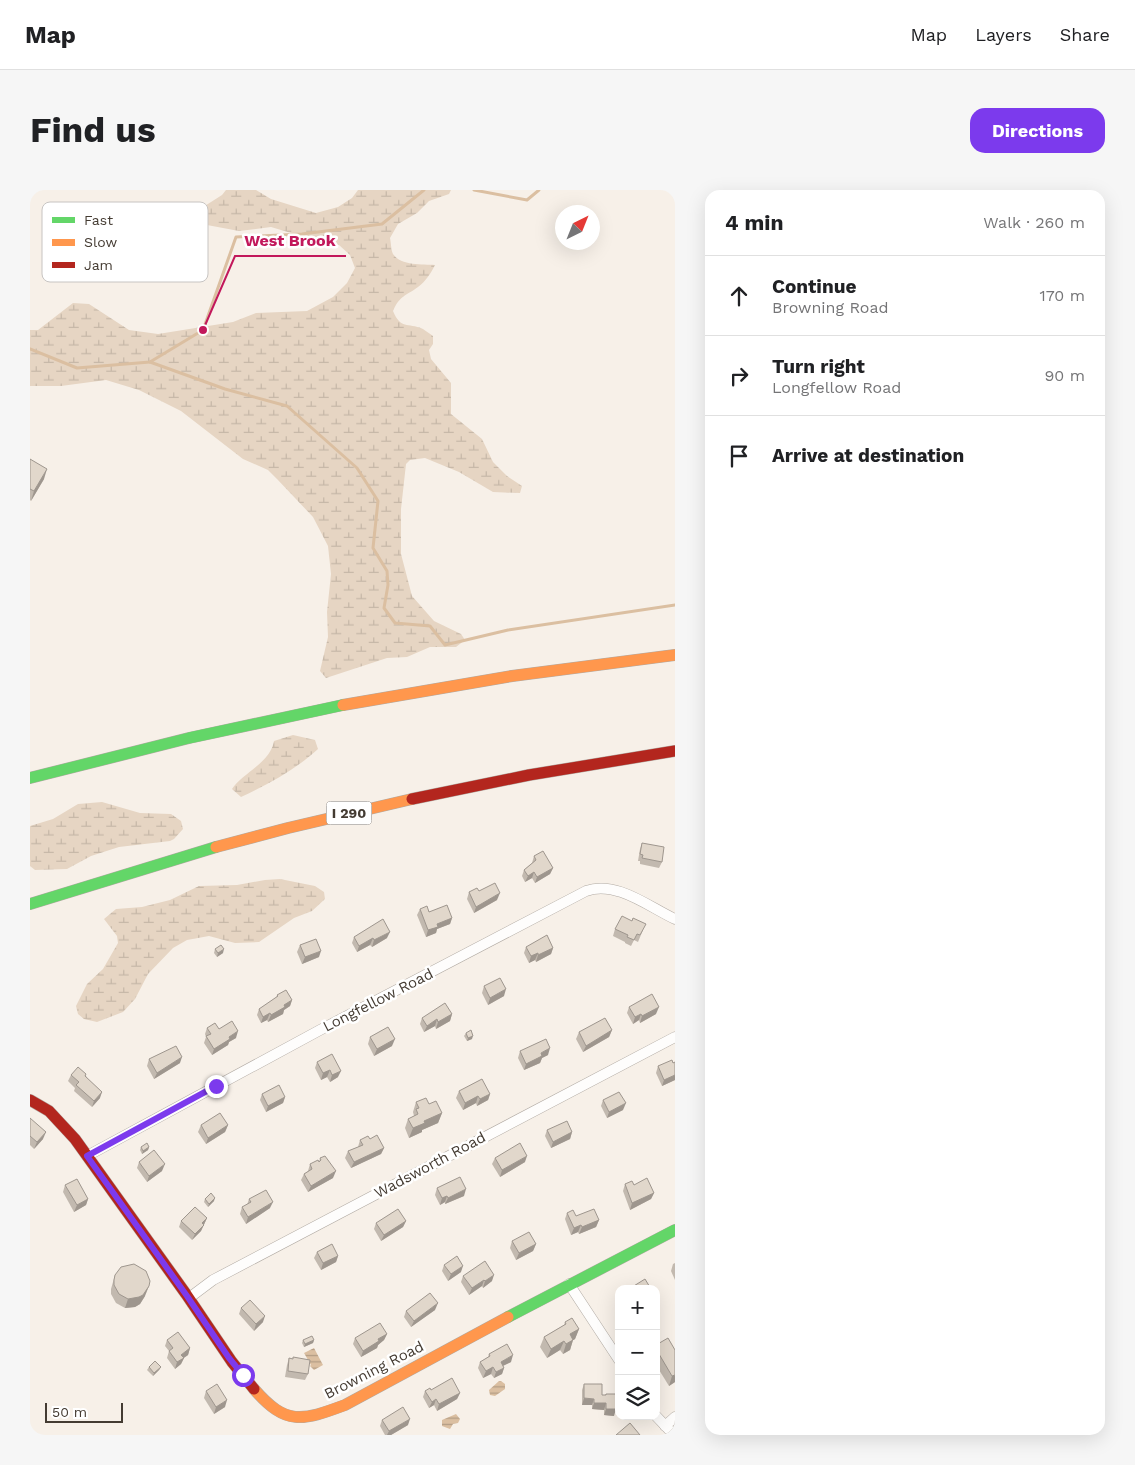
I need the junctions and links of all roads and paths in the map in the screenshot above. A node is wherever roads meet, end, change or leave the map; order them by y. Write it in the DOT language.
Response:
graph roads {
  1 [pos="675,655"];
  2 [pos="675,751"];
  3 [pos="30,778"];
  4 [pos="30,904"];
  5 [pos="675,919"];
  6 [pos="675,1037"];
  7 [pos="30,1100"];
  8 [pos="87,1156"];
  9 [pos="675,1230"];
  10 [pos="569,1284"];
  11 [pos="189,1298"];
  12 [pos="615,1354"];
  13 [pos="675,1417"];
  14 [pos="660,1420"];
  15 [pos="665,1426"];
  16 [pos="674,1435"];
  1 -- 3 [label="main road"];
  2 -- 4 [label="main road, I 290"];
  5 -- 8 [label="street, Longfellow Road"];
  6 -- 11 [label="street, Wadsworth Road"];
  7 -- 8 [label="main road, Browning Road"];
  8 -- 11 [label="main road, Browning Road"];
  9 -- 10 [label="main road, Browning Road"];
  10 -- 11 [label="main road, Browning Road"];
  10 -- 12 [label="street"];
  13 -- 15 [label="street"];
  14 -- 15 [label="street"];
  15 -- 16 [label="street"];
}
